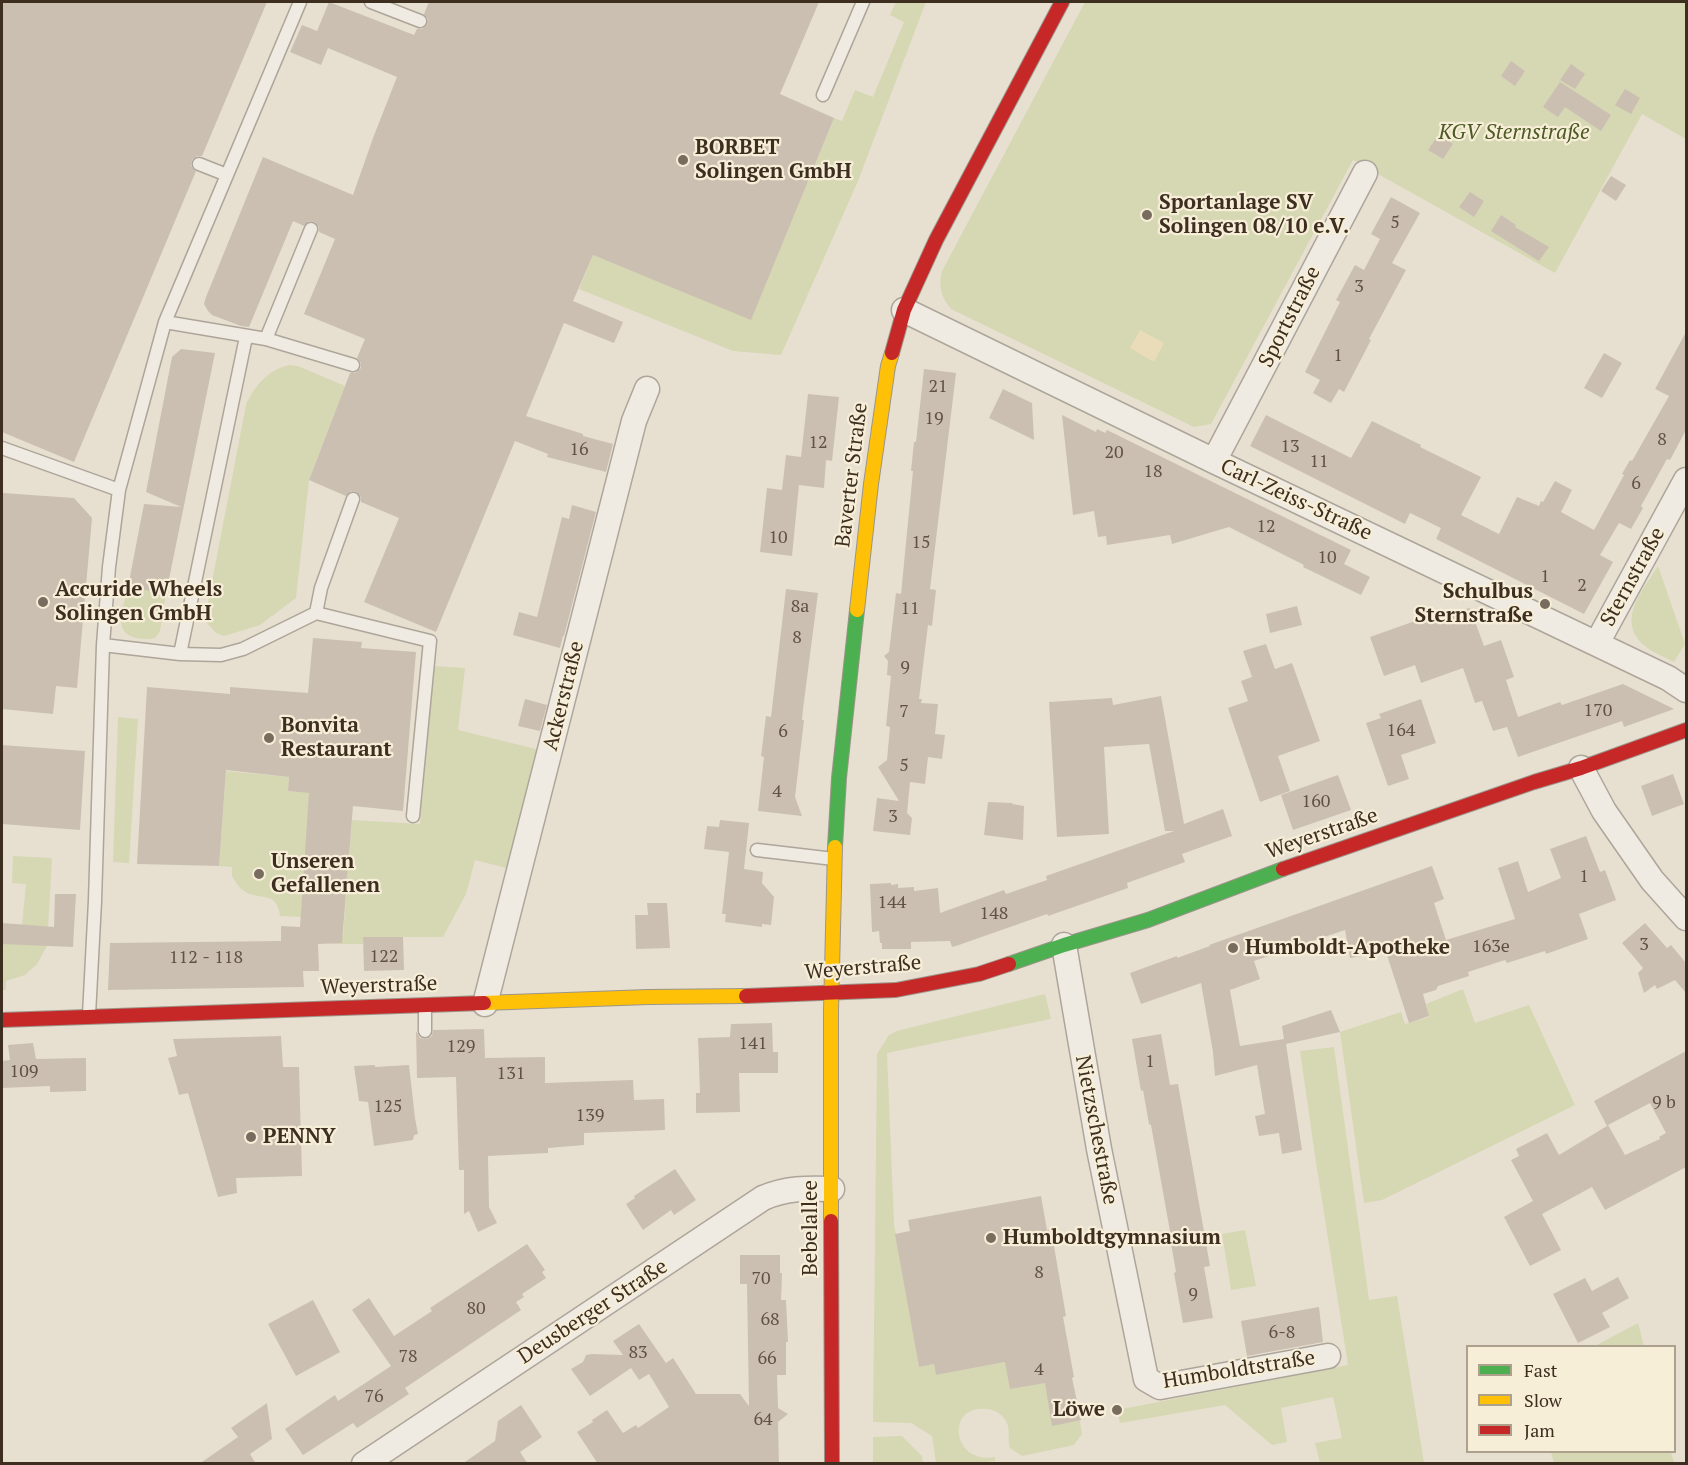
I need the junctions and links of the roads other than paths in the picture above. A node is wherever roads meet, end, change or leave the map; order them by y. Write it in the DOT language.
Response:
graph roads {
  1 [pos="300,2"];
  2 [pos="371,2"];
  3 [pos="863,2"];
  4 [pos="1062,2"];
  5 [pos="420,21"];
  6 [pos="823,95"];
  7 [pos="199,164"];
  8 [pos="1365,173"];
  9 [pos="228,175"];
  10 [pos="311,229"];
  11 [pos="904,310"];
  12 [pos="165,322"];
  13 [pos="246,337"];
  14 [pos="266,339"];
  15 [pos="354,365"];
  16 [pos="647,389"];
  17 [pos="2,448"];
  18 [pos="1214,461"];
  19 [pos="1686,480"];
  20 [pos="119,490"];
  21 [pos="353,499"];
  22 [pos="315,613"];
  23 [pos="1597,643"];
  24 [pos="103,645"];
  25 [pos="180,654"];
  26 [pos="1686,690"];
  27 [pos="1686,729"];
  28 [pos="1581,768"];
  29 [pos="413,816"];
  30 [pos="758,850"];
  31 [pos="835,860"];
  32 [pos="1686,918"];
  33 [pos="1064,945"];
  34 [pos="831,993"];
  35 [pos="485,1004"];
  36 [pos="425,1006"];
  37 [pos="89,1016"];
  38 [pos="2,1020"];
  39 [pos="425,1031"];
  40 [pos="832,1189"];
  41 [pos="1328,1356"];
  42 [pos="1149,1382"];
  43 [pos="364,1464"];
  44 [pos="832,1464"];
  1 -- 9 [label="lane"];
  2 -- 5 [label="lane"];
  3 -- 6 [label="lane"];
  4 -- 11 [label="main road, Baverter Straße"];
  7 -- 9 [label="lane"];
  8 -- 18 [label="street, Sportstraße"];
  9 -- 12 [label="lane"];
  10 -- 14 [label="lane"];
  11 -- 18 [label="street, Carl-Zeiss-Straße"];
  11 -- 31 [label="main road, Baverter Straße"];
  12 -- 13 [label="lane"];
  12 -- 20 [label="lane"];
  13 -- 14 [label="lane"];
  13 -- 25 [label="lane"];
  14 -- 15 [label="lane"];
  16 -- 35 [label="street, Ackerstraße"];
  17 -- 20 [label="lane"];
  18 -- 23 [label="street, Carl-Zeiss-Straße"];
  19 -- 23 [label="street, Sternstraße"];
  20 -- 24 [label="lane"];
  21 -- 22 [label="lane"];
  22 -- 25 [label="lane"];
  22 -- 29 [label="lane"];
  23 -- 26 [label="street, Carl-Zeiss-Straße"];
  24 -- 25 [label="lane"];
  24 -- 37 [label="lane"];
  27 -- 28 [label="main road, Weyerstraße"];
  28 -- 32 [label="street"];
  28 -- 33 [label="main road, Weyerstraße"];
  30 -- 31 [label="lane"];
  31 -- 34 [label="main road, Baverter Straße"];
  33 -- 34 [label="main road, Weyerstraße"];
  33 -- 42 [label="street, Nietzschestraße"];
  34 -- 35 [label="main road, Weyerstraße"];
  34 -- 40 [label="main road, Bebelallee"];
  35 -- 36 [label="main road, Weyerstraße"];
  36 -- 37 [label="main road, Weyerstraße"];
  36 -- 39 [label="lane"];
  37 -- 38 [label="main road, Weyerstraße"];
  40 -- 43 [label="street, Deusberger Straße"];
  40 -- 44 [label="main road, Bebelallee"];
  41 -- 42 [label="street, Humboldtstraße"];
}
